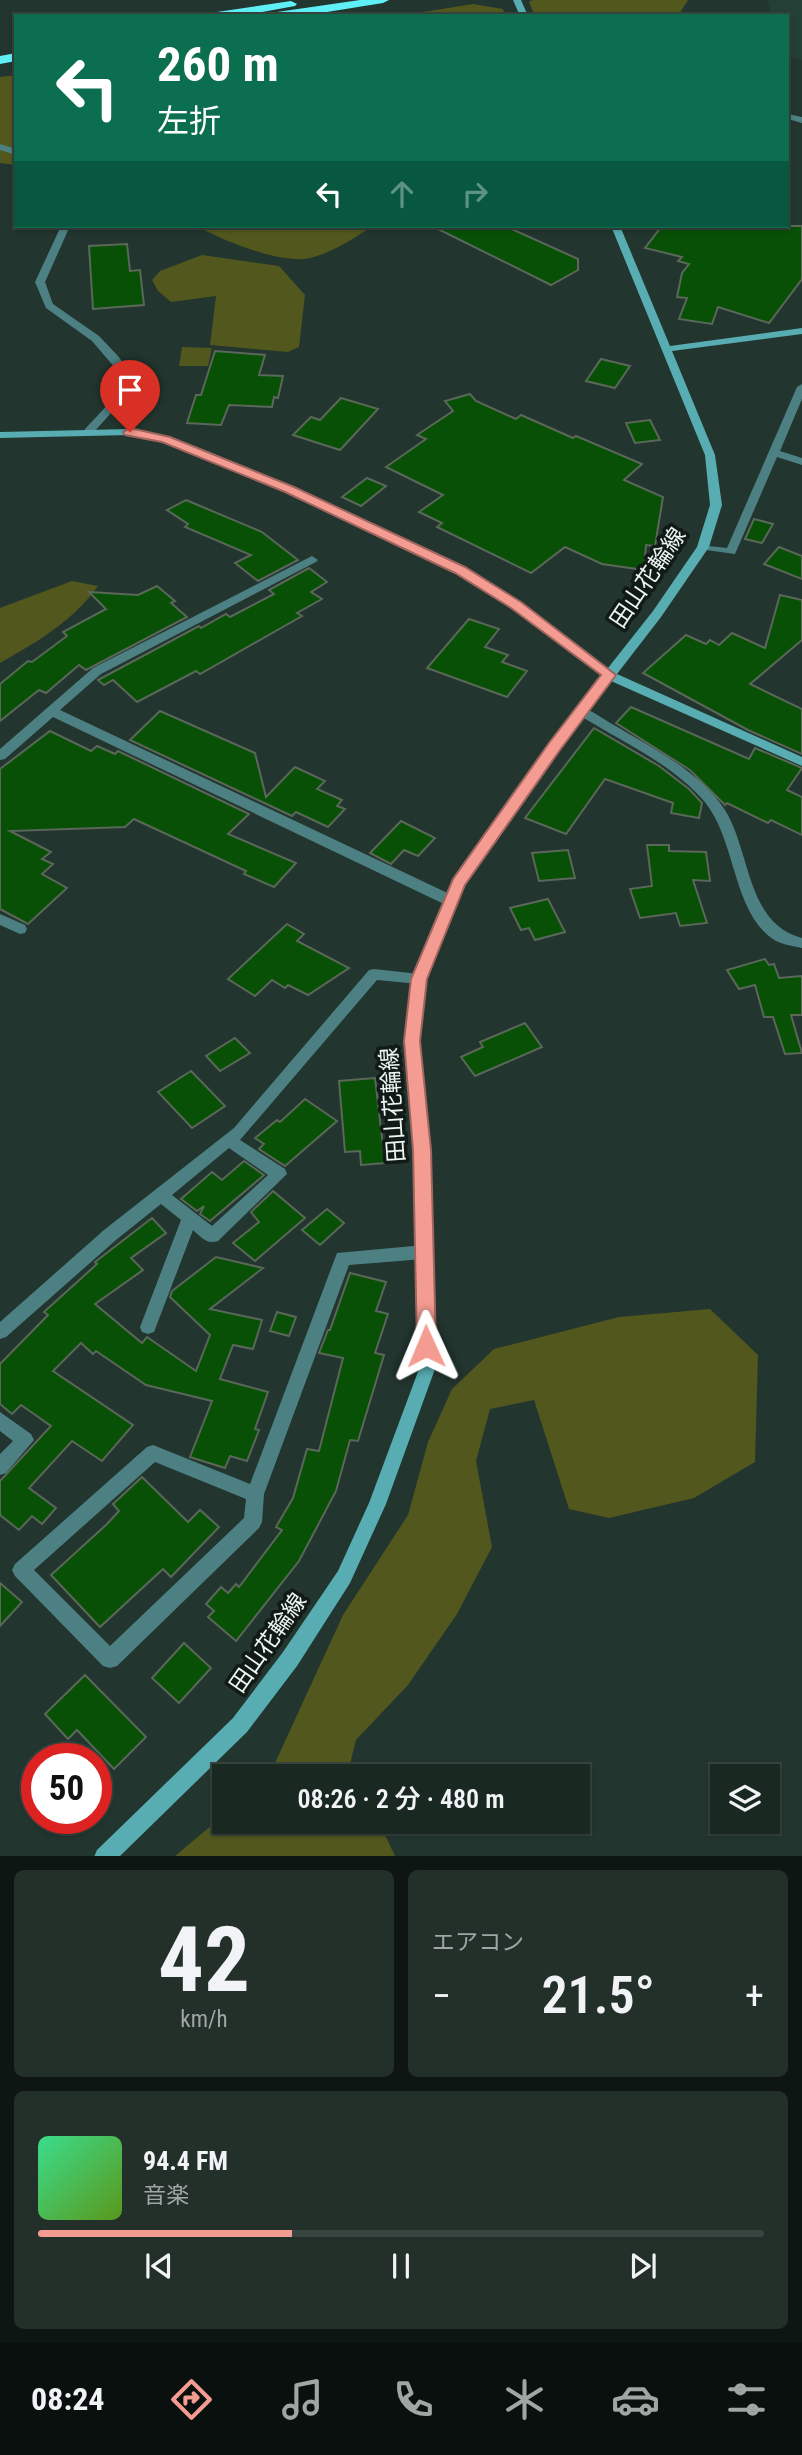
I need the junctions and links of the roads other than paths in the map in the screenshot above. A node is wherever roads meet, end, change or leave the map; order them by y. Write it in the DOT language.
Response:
graph roads {
  1 [pos="321,0"];
  2 [pos="383,0"];
  3 [pos="229,14"];
  4 [pos="290,14"];
  5 [pos="64,228"];
  6 [pos="616,228"];
  7 [pos="802,331"];
  8 [pos="668,349"];
  9 [pos="802,387"];
  10 [pos="89,431"];
  11 [pos="0,435"];
  12 [pos="773,452"];
  13 [pos="802,462"];
  14 [pos="703,547"];
  15 [pos="312,559"];
  16 [pos="609,675"];
  17 [pos="51,711"];
  18 [pos="582,711"];
  19 [pos="0,756"];
  20 [pos="802,762"];
  21 [pos="451,901"];
  22 [pos="0,919"];
  23 [pos="20,929"];
  24 [pos="802,943"];
  25 [pos="419,979"];
  26 [pos="229,1140"];
  27 [pos="160,1195"];
  28 [pos="190,1218"];
  29 [pos="424,1252"];
  30 [pos="148,1326"];
  31 [pos="0,1332"];
  32 [pos="0,1420"];
  33 [pos="0,1467"];
  34 [pos="255,1494"];
  35 [pos="105,1856"];
  1 -- 3 [label="highway"];
  2 -- 4 [label="highway"];
  5 -- 10 [label="street"];
  6 -- 8 [label="main road, 田山花輪線"];
  7 -- 8 [label="main road"];
  8 -- 14 [label="main road, 田山花輪線"];
  9 -- 12 [label="street"];
  10 -- 11 [label="main road"];
  10 -- 16 [label="main road"];
  12 -- 13 [label="street"];
  12 -- 14 [label="street"];
  14 -- 16 [label="main road, 田山花輪線"];
  15 -- 17 [label="street"];
  16 -- 18 [label="main road, 田山花輪線"];
  16 -- 20 [label="main road"];
  17 -- 19 [label="street"];
  17 -- 21 [label="street"];
  18 -- 21 [label="main road, 田山花輪線"];
  18 -- 24 [label="street"];
  21 -- 25 [label="main road, 田山花輪線"];
  22 -- 23 [label="street"];
  25 -- 26 [label="street"];
  25 -- 29 [label="main road, 田山花輪線"];
  26 -- 27 [label="street"];
  26 -- 28 [label="street"];
  27 -- 28 [label="street"];
  27 -- 31 [label="street"];
  28 -- 30 [label="street"];
  29 -- 34 [label="street"];
  29 -- 35 [label="main road, 田山花輪線"];
  32 -- 33 [label="street"];
  34 -- 34 [label="street"];
}
